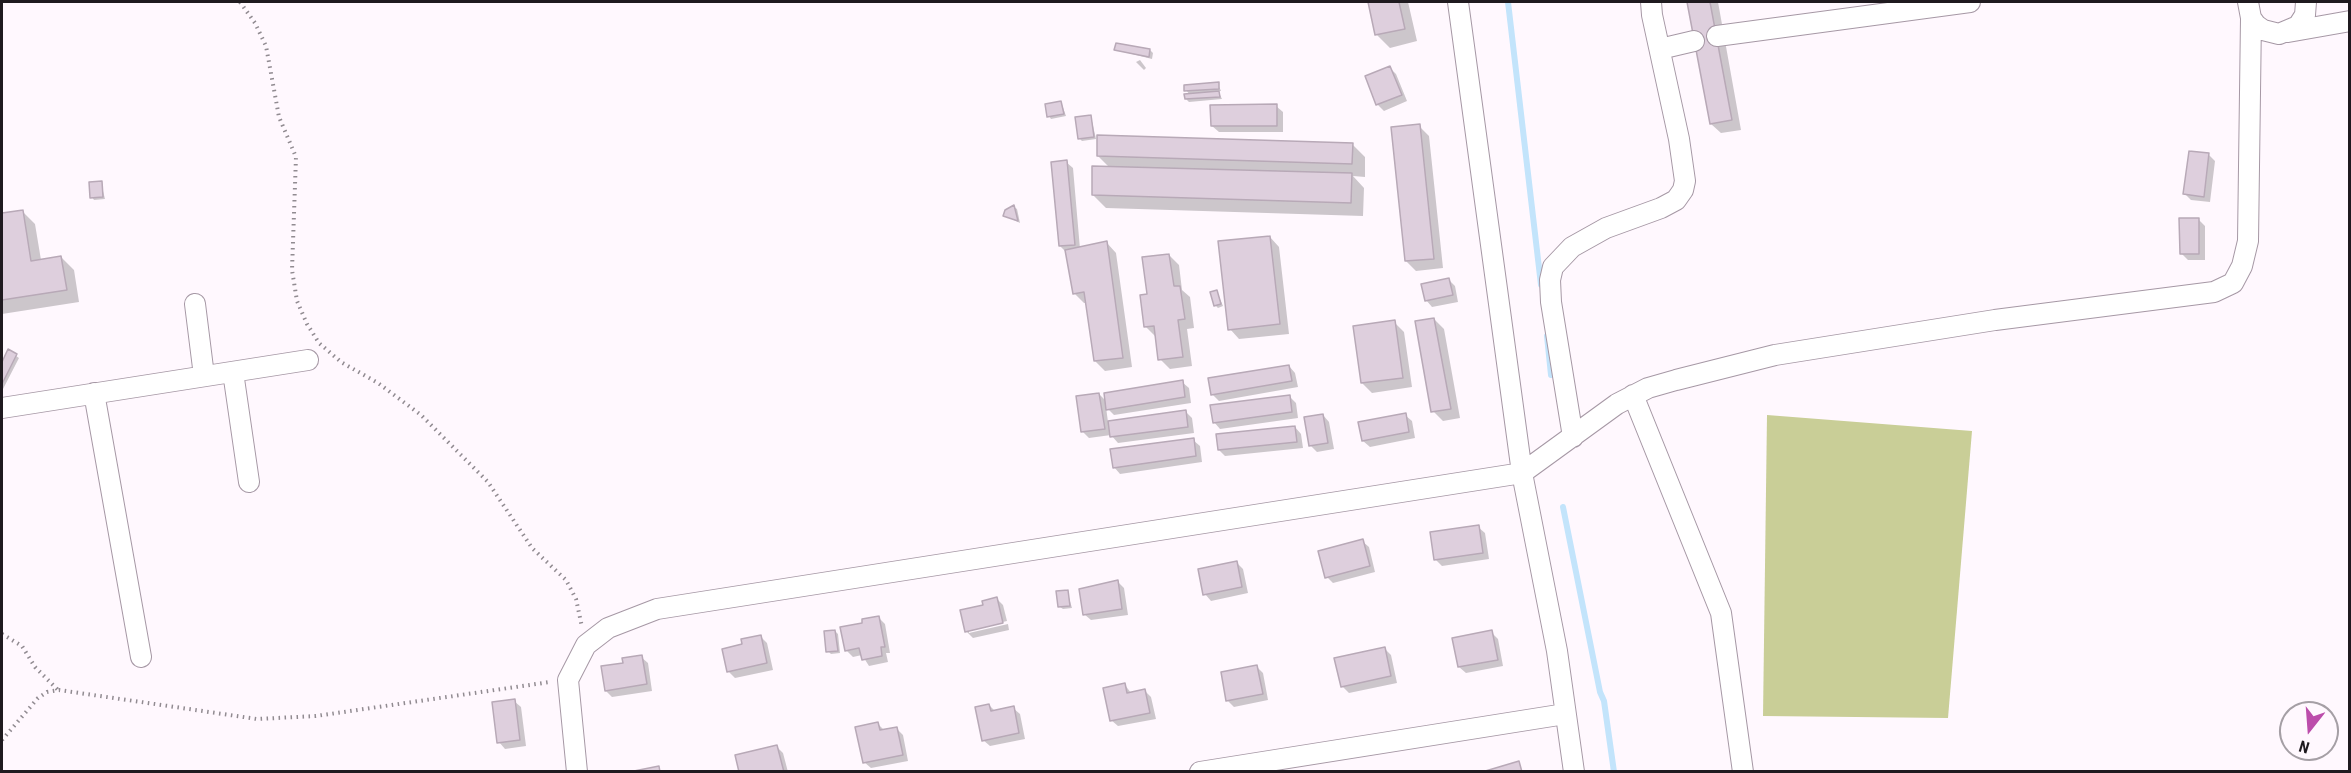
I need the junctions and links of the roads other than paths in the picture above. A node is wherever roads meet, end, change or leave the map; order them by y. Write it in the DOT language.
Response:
graph roads {
  1 [pos="1458,2"];
  2 [pos="1651,2"];
  3 [pos="1970,2"];
  4 [pos="2306,2"];
  5 [pos="2249,10"];
  6 [pos="2349,21"];
  7 [pos="2288,33"];
  8 [pos="1717,36"];
  9 [pos="1694,41"];
  10 [pos="1660,49"];
  11 [pos="195,304"];
  12 [pos="308,360"];
  13 [pos="232,372"];
  14 [pos="204,376"];
  15 [pos="94,393"];
  16 [pos="1633,395"];
  17 [pos="2,408"];
  18 [pos="1573,437"];
  19 [pos="1522,473"];
  20 [pos="249,483"];
  21 [pos="141,657"];
  22 [pos="1565,714"];
  23 [pos="577,771"];
  24 [pos="1200,771"];
  25 [pos="1575,771"];
  26 [pos="1743,771"];
  1 -- 19 [label="lane"];
  2 -- 10 [label="lane"];
  3 -- 8 [label="lane"];
  4 -- 7 [label="lane"];
  5 -- 7 [label="lane"];
  5 -- 16 [label="lane"];
  6 -- 7 [label="lane"];
  9 -- 10 [label="lane"];
  10 -- 18 [label="lane"];
  11 -- 14 [label="lane"];
  12 -- 13 [label="lane"];
  13 -- 14 [label="lane"];
  13 -- 20 [label="lane"];
  14 -- 15 [label="lane"];
  15 -- 17 [label="lane"];
  15 -- 21 [label="lane"];
  16 -- 18 [label="lane"];
  16 -- 26 [label="lane"];
  18 -- 19 [label="lane"];
  19 -- 22 [label="lane"];
  19 -- 23 [label="lane"];
  22 -- 24 [label="lane"];
  22 -- 25 [label="lane"];
}
